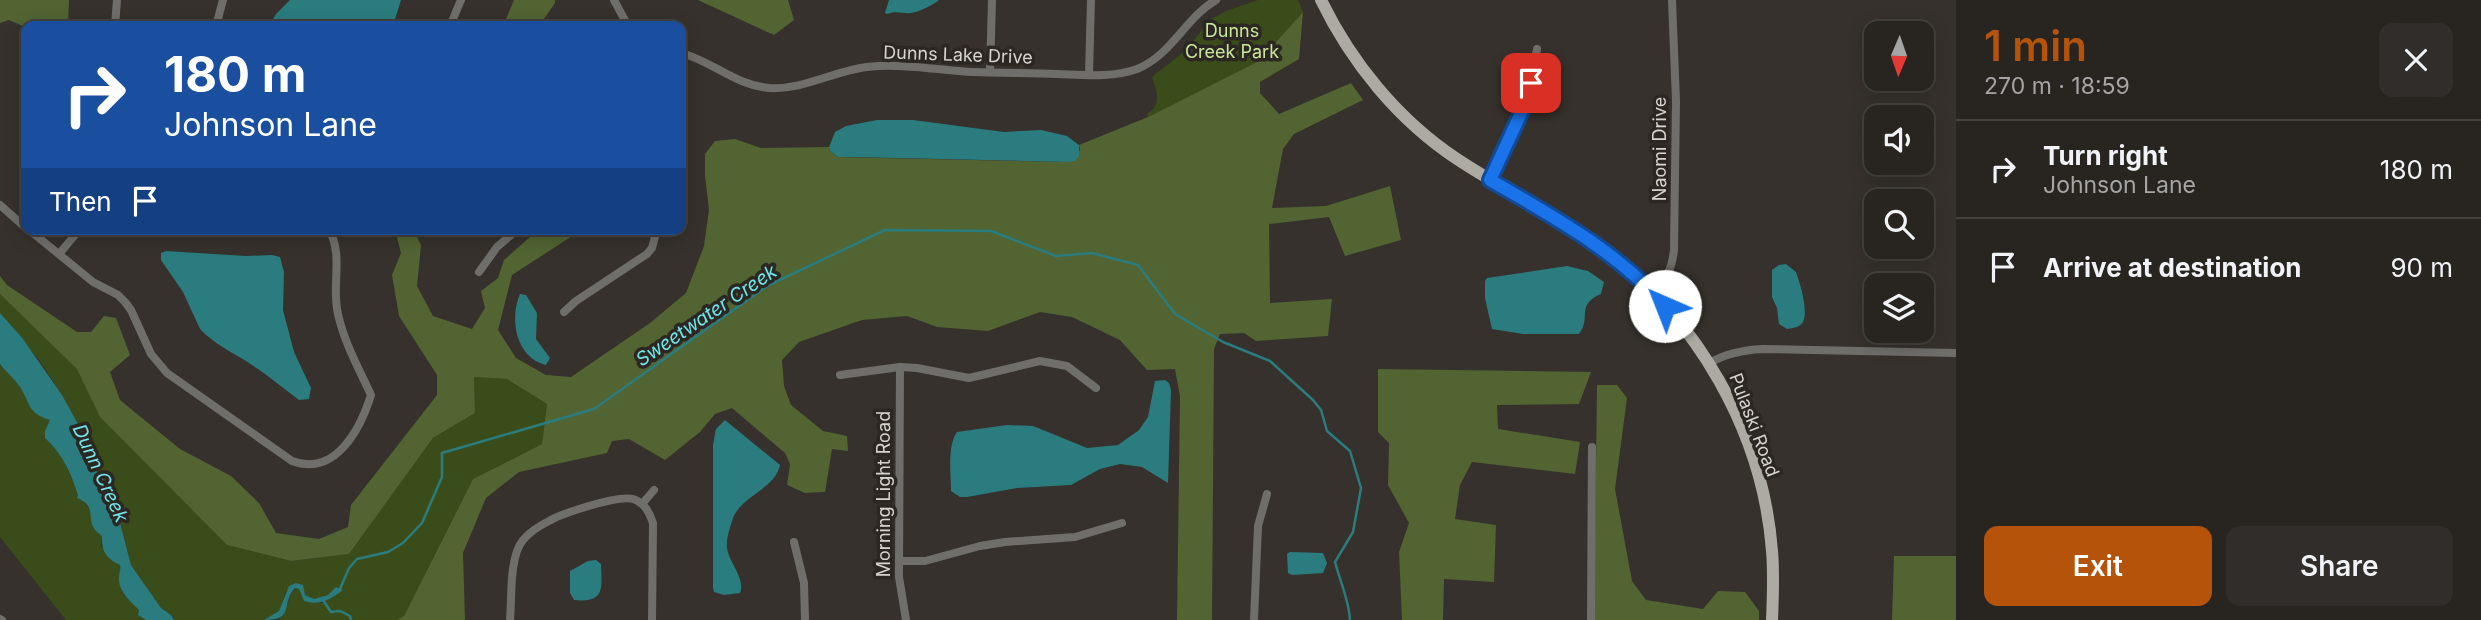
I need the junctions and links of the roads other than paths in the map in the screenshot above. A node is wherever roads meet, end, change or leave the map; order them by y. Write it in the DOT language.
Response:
graph roads {
  1 [pos="117,0"];
  2 [pos="223,0"];
  3 [pos="461,0"];
  4 [pos="614,0"];
  5 [pos="992,0"];
  6 [pos="1091,0"];
  7 [pos="1216,0"];
  8 [pos="1321,0"];
  9 [pos="1672,0"];
  10 [pos="115,21"];
  11 [pos="217,21"];
  12 [pos="452,21"];
  13 [pos="625,21"];
  14 [pos="1537,49"];
  15 [pos="686,55"];
  16 [pos="990,72"];
  17 [pos="1089,75"];
  18 [pos="1490,180"];
  19 [pos="0,205"];
  20 [pos="21,223"];
  21 [pos="36,235"];
  22 [pos="75,235"];
  23 [pos="332,235"];
  24 [pos="510,235"];
  25 [pos="655,235"];
  26 [pos="59,254"];
  27 [pos="479,272"];
  28 [pos="1653,292"];
  29 [pos="564,312"];
  30 [pos="1956,353"];
  31 [pos="1710,363"];
  32 [pos="900,368"];
  33 [pos="840,375"];
  34 [pos="1096,388"];
  35 [pos="1592,447"];
  36 [pos="315,466"];
  37 [pos="316,476"];
  38 [pos="654,490"];
  39 [pos="1267,495"];
  40 [pos="642,504"];
  41 [pos="1122,523"];
  42 [pos="794,542"];
  43 [pos="899,561"];
  44 [pos="510,620"];
  45 [pos="652,620"];
  46 [pos="805,620"];
  47 [pos="906,620"];
  48 [pos="1254,620"];
  49 [pos="1591,620"];
  50 [pos="1772,620"];
  1 -- 10 [label="street"];
  2 -- 11 [label="street"];
  3 -- 12 [label="street"];
  4 -- 13 [label="street"];
  5 -- 16 [label="street"];
  6 -- 17 [label="street"];
  7 -- 17 [label="street, Dunns Lake Drive"];
  8 -- 18 [label="main road, Pulaski Road"];
  9 -- 28 [label="street, Naomi Drive"];
  14 -- 18 [label="street"];
  15 -- 16 [label="street, Dunns Lake Drive"];
  16 -- 17 [label="street, Dunns Lake Drive"];
  18 -- 28 [label="main road, Pulaski Road"];
  19 -- 20 [label="street"];
  21 -- 26 [label="street"];
  22 -- 26 [label="street"];
  23 -- 36 [label="street"];
  24 -- 27 [label="street"];
  25 -- 29 [label="street"];
  26 -- 36 [label="street"];
  28 -- 31 [label="main road, Pulaski Road"];
  30 -- 31 [label="street"];
  31 -- 50 [label="main road, Pulaski Road"];
  32 -- 33 [label="street"];
  32 -- 34 [label="street"];
  32 -- 43 [label="street, Morning Light Road"];
  35 -- 49 [label="street"];
  36 -- 37 [label="street"];
  38 -- 40 [label="street"];
  39 -- 48 [label="street"];
  40 -- 44 [label="street"];
  40 -- 45 [label="street"];
  41 -- 43 [label="street"];
  42 -- 46 [label="street"];
  43 -- 47 [label="street, Morning Light Road"];
}
